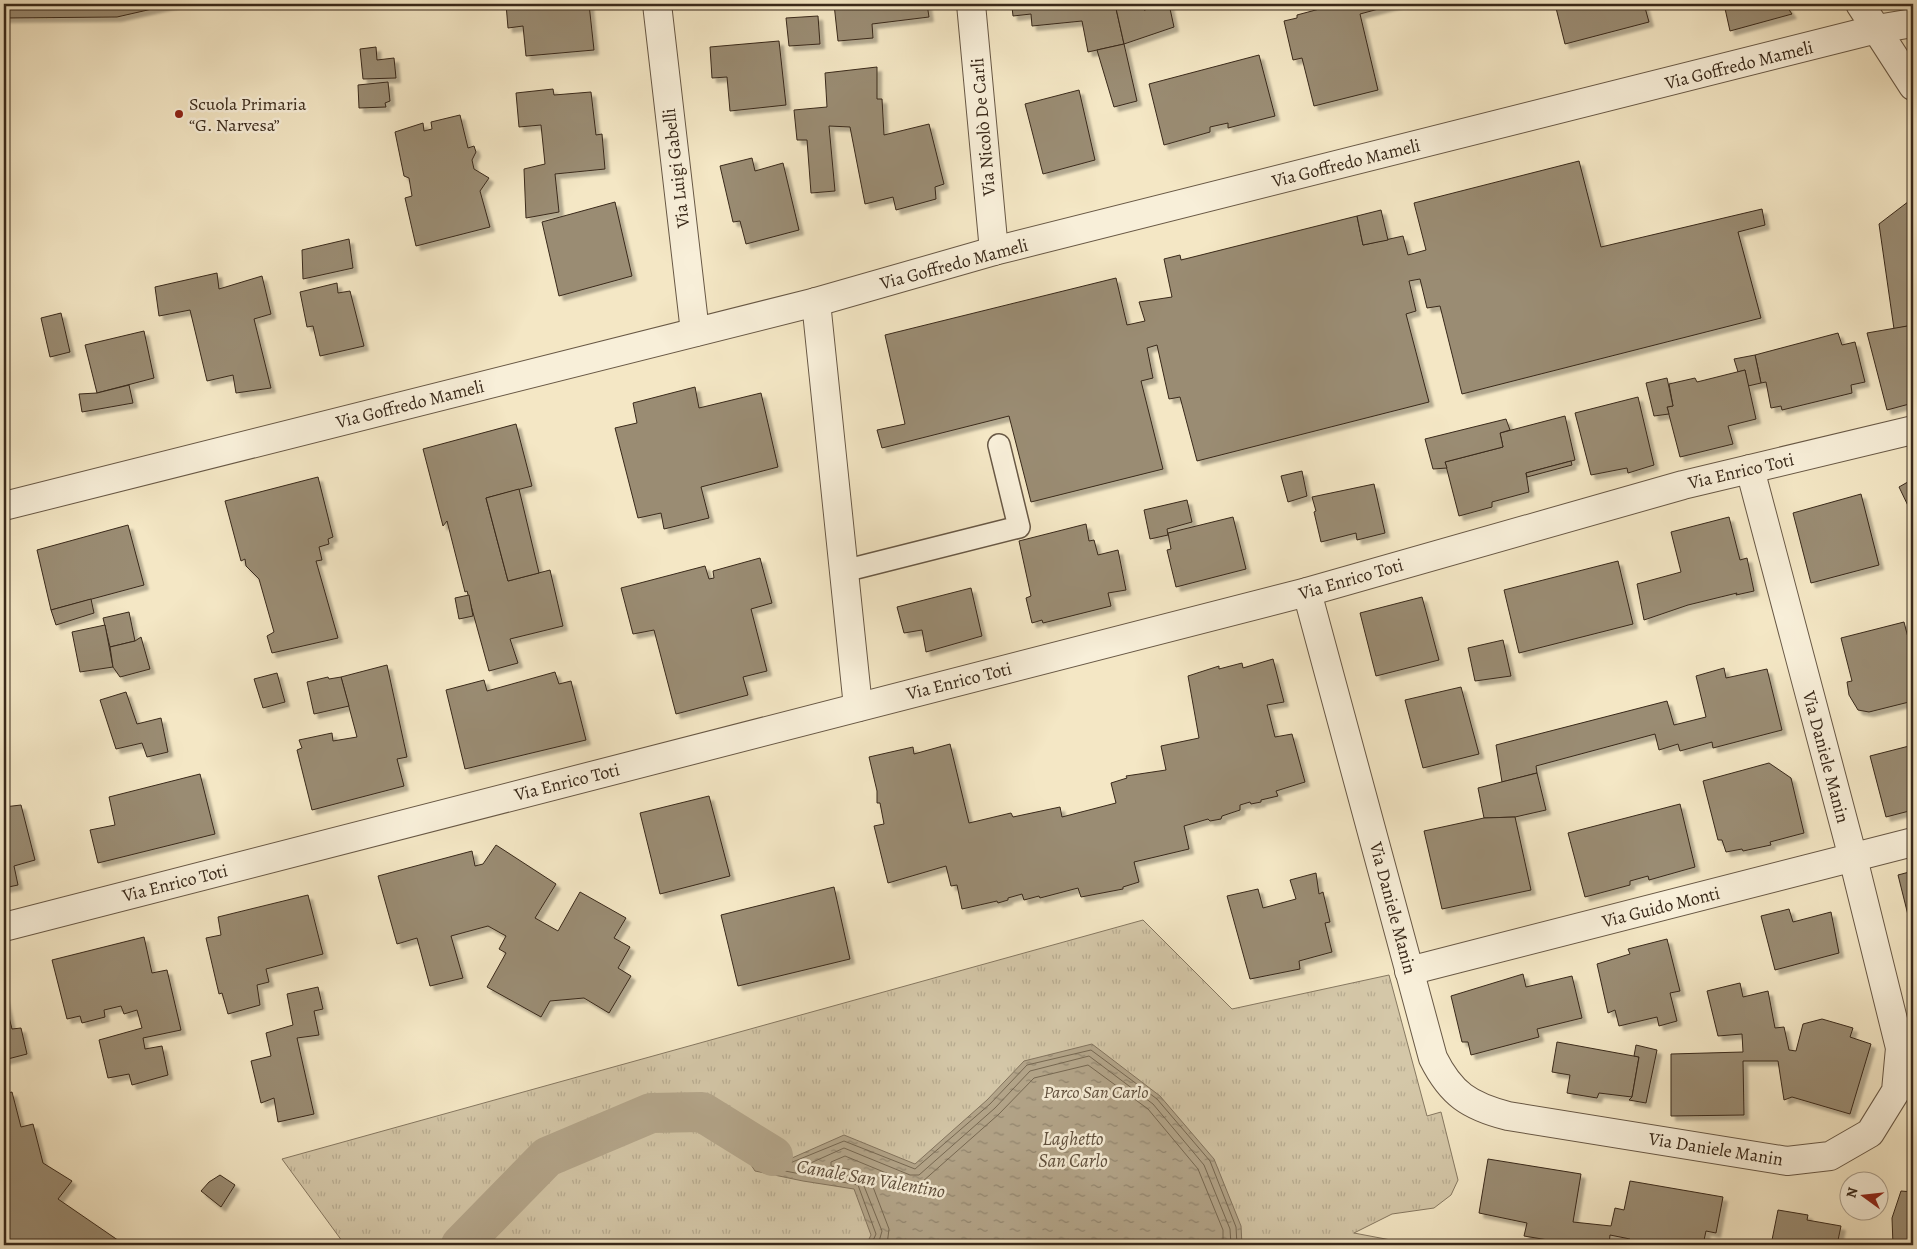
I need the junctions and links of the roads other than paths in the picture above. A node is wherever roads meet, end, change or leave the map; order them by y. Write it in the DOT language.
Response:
graph roads {
  1 [pos="657,4"];
  2 [pos="971,4"];
  3 [pos="1860,4"];
  4 [pos="1913,23"];
  5 [pos="1877,29"];
  6 [pos="1913,86"];
  7 [pos="994,251"];
  8 [pos="816,302"];
  9 [pos="695,332"];
  10 [pos="1913,430"];
  11 [pos="999,446"];
  12 [pos="1750,469"];
  13 [pos="4,506"];
  14 [pos="844,571"];
  15 [pos="1307,592"];
  16 [pos="858,707"];
  17 [pos="1913,842"];
  18 [pos="1853,858"];
  19 [pos="4,927"];
  20 [pos="1409,971"];
  1 -- 9 [label="street, Via Luigi Gabelli"];
  2 -- 7 [label="street, Via Nicolò De Carli"];
  3 -- 5 [label="street"];
  4 -- 5 [label="street, Via Goffredo Mameli"];
  5 -- 6 [label="street"];
  5 -- 7 [label="street, Via Goffredo Mameli"];
  7 -- 8 [label="street, Via Goffredo Mameli"];
  8 -- 9 [label="street, Via Goffredo Mameli"];
  8 -- 14 [label="street"];
  9 -- 13 [label="street, Via Goffredo Mameli"];
  10 -- 12 [label="street, Via Enrico Toti"];
  11 -- 14 [label="lane"];
  12 -- 15 [label="street, Via Enrico Toti"];
  12 -- 18 [label="street, Via Daniele Manin"];
  14 -- 16 [label="street"];
  15 -- 16 [label="street, Via Enrico Toti"];
  15 -- 20 [label="street, Via Daniele Manin"];
  16 -- 19 [label="street, Via Enrico Toti"];
  17 -- 18 [label="street, Via Guido Monti"];
  18 -- 20 [label="street, Via Guido Monti"];
  18 -- 20 [label="street, Via Daniele Manin"];
}
